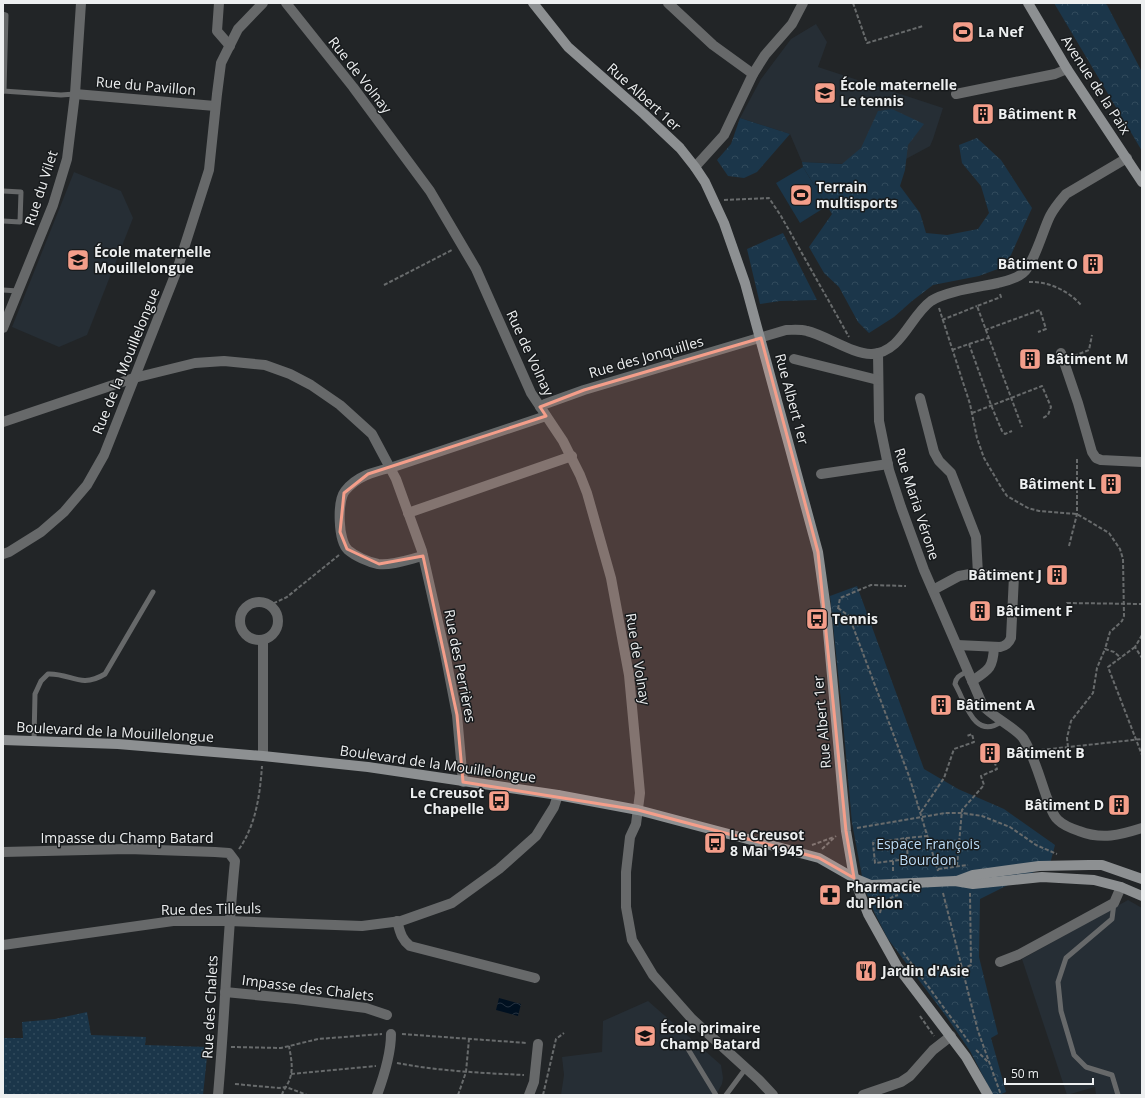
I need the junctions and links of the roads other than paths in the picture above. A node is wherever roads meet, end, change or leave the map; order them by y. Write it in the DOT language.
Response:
graph roads {
  1 [pos="81,3"];
  2 [pos="219,3"];
  3 [pos="263,3"];
  4 [pos="286,3"];
  5 [pos="533,3"];
  6 [pos="668,3"];
  7 [pos="804,3"];
  8 [pos="1028,3"];
  9 [pos="3,14"];
  10 [pos="230,46"];
  11 [pos="1067,69"];
  12 [pos="753,74"];
  13 [pos="3,91"];
  14 [pos="75,94"];
  15 [pos="956,94"];
  16 [pos="215,106"];
  17 [pos="1127,158"];
  18 [pos="695,167"];
  19 [pos="1142,182"];
  20 [pos="3,191"];
  21 [pos="3,221"];
  22 [pos="3,290"];
  23 [pos="18,291"];
  24 [pos="3,328"];
  25 [pos="761,338"];
  26 [pos="878,353"];
  27 [pos="1062,357"];
  28 [pos="794,359"];
  29 [pos="134,378"];
  30 [pos="878,380"];
  31 [pos="920,398"];
  32 [pos="543,412"];
  33 [pos="3,422"];
  34 [pos="572,456"];
  35 [pos="1142,462"];
  36 [pos="888,464"];
  37 [pos="390,468"];
  38 [pos="821,474"];
  39 [pos="408,512"];
  40 [pos="3,554"];
  41 [pos="423,556"];
  42 [pos="978,574"];
  43 [pos="933,590"];
  44 [pos="153,592"];
  45 [pos="263,640"];
  46 [pos="957,645"];
  47 [pos="994,647"];
  48 [pos="968,671"];
  49 [pos="972,681"];
  50 [pos="1002,722"];
  51 [pos="4,739"];
  52 [pos="34,740"];
  53 [pos="263,756"];
  54 [pos="463,782"];
  55 [pos="558,795"];
  56 [pos="638,810"];
  57 [pos="1142,828"];
  58 [pos="3,852"];
  59 [pos="854,878"];
  60 [pos="1142,879"];
  61 [pos="955,881"];
  62 [pos="1121,887"];
  63 [pos="1142,896"];
  64 [pos="1114,903"];
  65 [pos="229,920"];
  66 [pos="397,921"];
  67 [pos="3,946"];
  68 [pos="1000,962"];
  69 [pos="535,978"];
  70 [pos="225,992"];
  71 [pos="387,1015"];
  72 [pos="391,1034"];
  73 [pos="950,1036"];
  74 [pos="538,1044"];
  75 [pos="685,1044"];
  76 [pos="746,1068"];
  77 [pos="768,1093"];
  78 [pos="218,1095"];
  79 [pos="377,1095"];
  80 [pos="529,1095"];
  81 [pos="716,1095"];
  82 [pos="726,1095"];
  83 [pos="863,1095"];
  84 [pos="988,1095"];
  85 [pos="1118,1095"];
  1 -- 14 [label="street, Rue du Vilet"];
  2 -- 10 [label="street"];
  3 -- 10 [label="street, Rue de la Mouillelongue"];
  4 -- 32 [label="street, Rue de Volnay"];
  5 -- 18 [label="main road, Rue Albert 1er"];
  6 -- 12 [label="street"];
  7 -- 12 [label="street"];
  8 -- 11 [label="main road, Avenue de la Paix"];
  9 -- 13 [label="lane"];
  10 -- 16 [label="street, Rue de la Mouillelongue"];
  11 -- 15 [label="street"];
  11 -- 17 [label="main road, Avenue de la Paix"];
  12 -- 18 [label="street"];
  13 -- 14 [label="lane"];
  14 -- 16 [label="street, Rue du Pavillon"];
  14 -- 23 [label="street, Rue du Vilet"];
  16 -- 29 [label="street, Rue de la Mouillelongue"];
  17 -- 19 [label="main road, Avenue de la Paix"];
  17 -- 26 [label="street"];
  18 -- 25 [label="main road, Rue Albert 1er"];
  20 -- 21 [label="lane"];
  22 -- 23 [label="lane"];
  23 -- 24 [label="street, Rue du Vilet"];
  25 -- 26 [label="street, Rue des Jonquilles"];
  25 -- 32 [label="street, Rue des Jonquilles"];
  25 -- 59 [label="main road, Rue Albert 1er"];
  26 -- 30 [label="street, Rue Maria Vérone"];
  27 -- 35 [label="street"];
  28 -- 30 [label="street"];
  29 -- 33 [label="street, Rue des Perrières"];
  29 -- 37 [label="street, Rue des Perrières"];
  29 -- 40 [label="street, Rue de la Mouillelongue"];
  30 -- 36 [label="street, Rue Maria Vérone"];
  31 -- 42 [label="street"];
  32 -- 34 [label="street, Rue de Volnay"];
  32 -- 37 [label="street, Rue des Jonquilles"];
  34 -- 39 [label="street"];
  34 -- 56 [label="street, Rue de Volnay"];
  36 -- 38 [label="street"];
  36 -- 43 [label="street, Rue Maria Vérone"];
  37 -- 39 [label="street, Rue des Perrières"];
  37 -- 41 [label="street"];
  39 -- 41 [label="street, Rue des Perrières"];
  41 -- 54 [label="street, Rue des Perrières"];
  42 -- 43 [label="street"];
  42 -- 47 [label="street"];
  43 -- 46 [label="street, Rue Maria Vérone"];
  44 -- 52 [label="lane"];
  45 -- 45 [label="street"];
  45 -- 53 [label="street"];
  46 -- 47 [label="street"];
  46 -- 48 [label="street, Rue Maria Vérone"];
  47 -- 49 [label="street"];
  48 -- 49 [label="street, Rue Maria Vérone"];
  48 -- 50 [label="lane"];
  49 -- 50 [label="street, Rue Maria Vérone"];
  50 -- 57 [label="street, Rue Maria Vérone"];
  51 -- 52 [label="main road, Boulevard de la Mouillelongue"];
  52 -- 53 [label="main road, Boulevard de la Mouillelongue"];
  53 -- 54 [label="main road, Boulevard de la Mouillelongue"];
  54 -- 55 [label="main road, Boulevard de la Mouillelongue"];
  55 -- 56 [label="main road, Boulevard de la Mouillelongue"];
  55 -- 66 [label="street, Rue des Tilleuls"];
  56 -- 59 [label="main road, Boulevard de la Mouillelongue"];
  56 -- 76 [label="street, Rue de Volnay"];
  58 -- 65 [label="street, Impasse du Champ Batard"];
  59 -- 61 [label="main road, Boulevard de la Mouillelongue"];
  59 -- 73 [label="main road, Rue Albert 1er"];
  60 -- 61 [label="main road"];
  61 -- 62 [label="main road"];
  62 -- 63 [label="main road"];
  62 -- 64 [label="street"];
  64 -- 68 [label="street"];
  64 -- 85 [label="lane"];
  65 -- 66 [label="street, Rue des Tilleuls"];
  65 -- 67 [label="street, Rue des Tilleuls"];
  65 -- 70 [label="street, Rue des Chalets"];
  66 -- 69 [label="street"];
  70 -- 71 [label="street, Impasse des Chalets"];
  70 -- 78 [label="street, Rue des Chalets"];
  72 -- 79 [label="street"];
  73 -- 83 [label="street"];
  73 -- 84 [label="main road, Rue Albert 1er"];
  74 -- 80 [label="street"];
  75 -- 81 [label="lane"];
  76 -- 77 [label="street, Rue de Volnay"];
  76 -- 82 [label="lane"];
}
